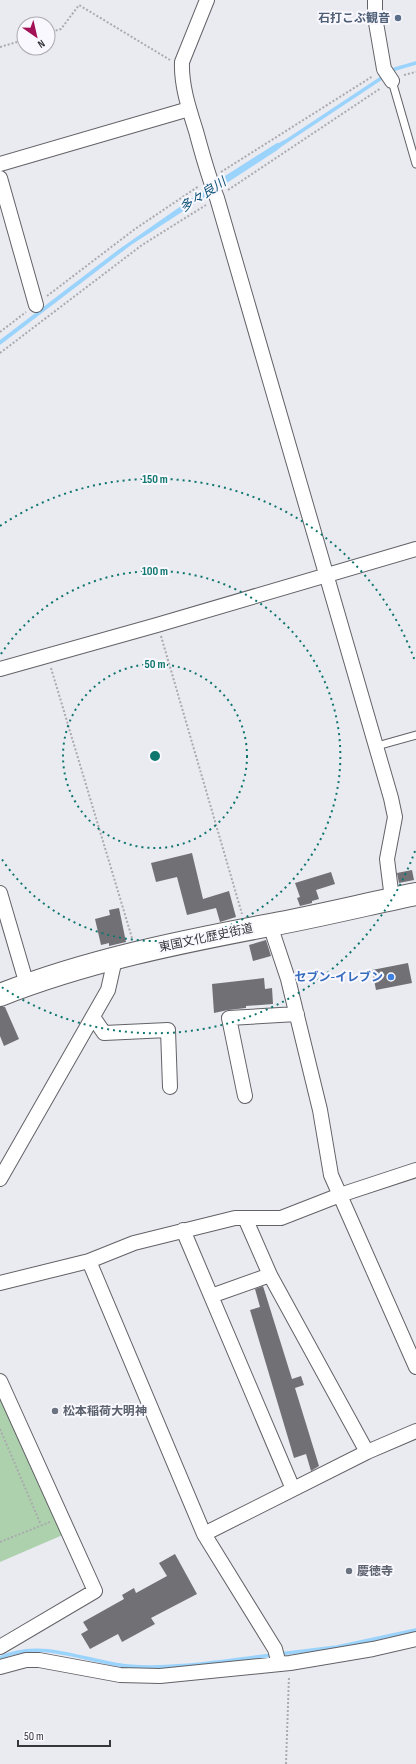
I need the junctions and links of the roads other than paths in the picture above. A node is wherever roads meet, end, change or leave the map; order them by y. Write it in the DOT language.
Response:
graph roads {
  1 [pos="207,0"];
  2 [pos="375,0"];
  3 [pos="392,81"];
  4 [pos="189,109"];
  5 [pos="0,164"];
  6 [pos="416,164"];
  7 [pos="0,178"];
  8 [pos="36,305"];
  9 [pos="416,549"];
  10 [pos="326,575"];
  11 [pos="0,669"];
  12 [pos="416,735"];
  13 [pos="377,746"];
  14 [pos="0,893"];
  15 [pos="416,894"];
  16 [pos="392,899"];
  17 [pos="270,925"];
  18 [pos="115,959"];
  19 [pos="27,984"];
  20 [pos="0,995"];
  21 [pos="297,1014"];
  22 [pos="93,1017"];
  23 [pos="170,1087"];
  24 [pos="245,1096"];
  25 [pos="416,1170"];
  26 [pos="0,1179"];
  27 [pos="340,1195"];
  28 [pos="245,1218"];
  29 [pos="183,1230"];
  30 [pos="89,1261"];
  31 [pos="270,1275"];
  32 [pos="0,1283"];
  33 [pos="211,1296"];
  34 [pos="416,1367"];
  35 [pos="0,1381"];
  36 [pos="416,1431"];
  37 [pos="368,1452"];
  38 [pos="293,1489"];
  39 [pos="204,1534"];
  40 [pos="416,1640"];
  41 [pos="0,1647"];
  42 [pos="284,1664"];
  43 [pos="0,1667"];
  1 -- 4 [label="street"];
  2 -- 3 [label="street"];
  3 -- 6 [label="lane"];
  4 -- 5 [label="street"];
  4 -- 10 [label="street"];
  7 -- 8 [label="street"];
  9 -- 10 [label="street"];
  10 -- 11 [label="street"];
  10 -- 13 [label="street"];
  12 -- 13 [label="lane"];
  13 -- 16 [label="street"];
  14 -- 19 [label="street"];
  15 -- 16 [label="highway, 東国文化歴史街道"];
  16 -- 17 [label="highway, 東国文化歴史街道"];
  17 -- 18 [label="highway, 東国文化歴史街道"];
  17 -- 21 [label="street"];
  18 -- 19 [label="highway, 東国文化歴史街道"];
  18 -- 22 [label="street"];
  19 -- 20 [label="highway, 東国文化歴史街道"];
  21 -- 24 [label="street"];
  21 -- 27 [label="street"];
  22 -- 23 [label="street"];
  22 -- 26 [label="street"];
  25 -- 27 [label="street"];
  27 -- 28 [label="street"];
  27 -- 34 [label="street"];
  28 -- 29 [label="street"];
  28 -- 31 [label="street"];
  29 -- 30 [label="street"];
  29 -- 33 [label="street"];
  30 -- 32 [label="street"];
  30 -- 39 [label="street"];
  31 -- 33 [label="street"];
  31 -- 37 [label="street"];
  33 -- 38 [label="street"];
  35 -- 41 [label="street"];
  36 -- 37 [label="street"];
  37 -- 38 [label="street"];
  38 -- 39 [label="street"];
  39 -- 42 [label="street"];
  40 -- 42 [label="street"];
  42 -- 43 [label="street"];
}
